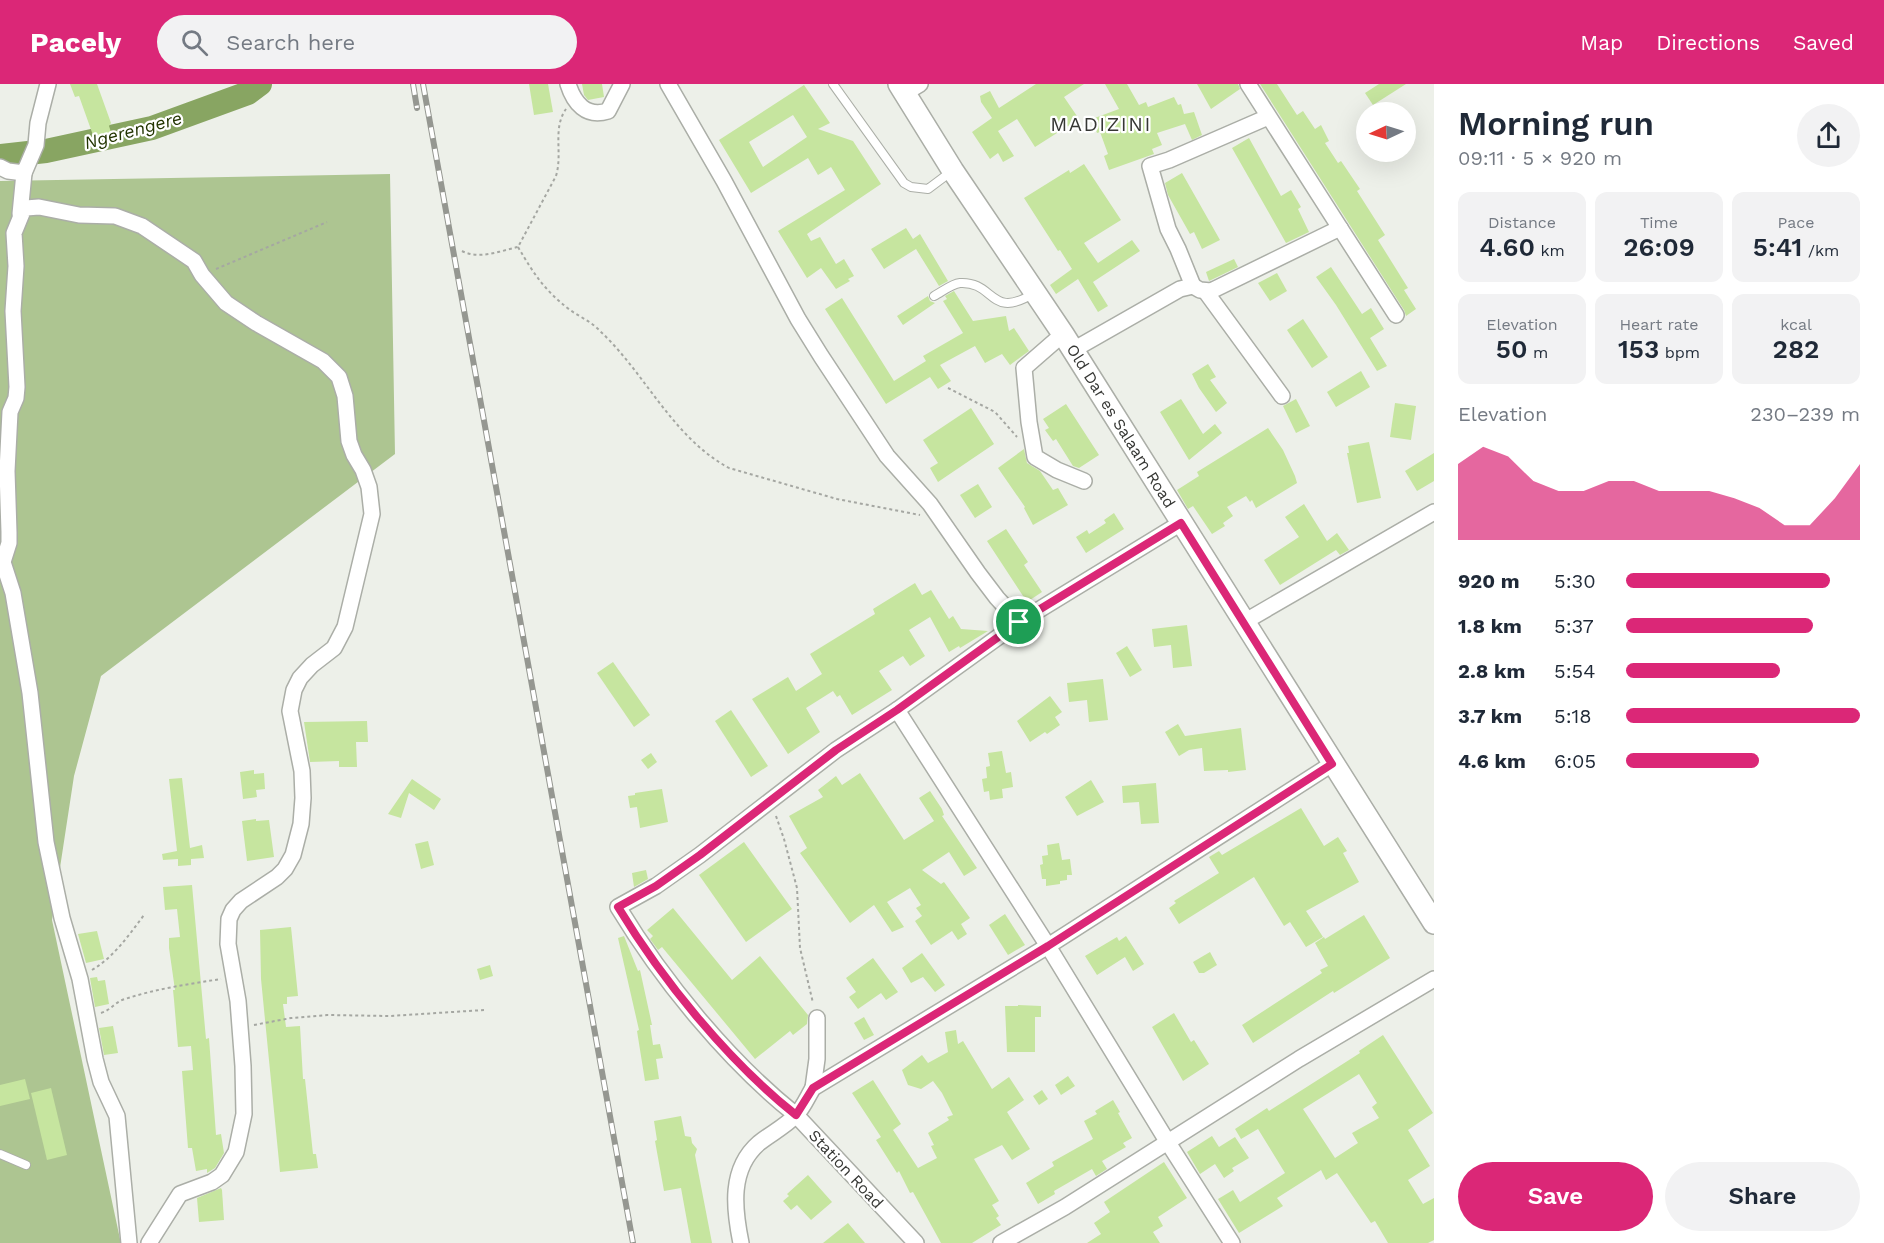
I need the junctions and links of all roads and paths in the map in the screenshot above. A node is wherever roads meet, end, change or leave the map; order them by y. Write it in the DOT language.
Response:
graph roads {
  1 [pos="48,84"];
  2 [pos="568,84"];
  3 [pos="622,84"];
  4 [pos="669,84"];
  5 [pos="833,84"];
  6 [pos="1248,84"];
  7 [pos="908,87"];
  8 [pos="576,103"];
  9 [pos="1268,117"];
  10 [pos="0,167"];
  11 [pos="953,171"];
  12 [pos="24,173"];
  13 [pos="20,214"];
  14 [pos="327,222"];
  15 [pos="1341,228"];
  16 [pos="518,247"];
  17 [pos="462,251"];
  18 [pos="202,275"];
  19 [pos="1200,289"];
  20 [pos="1035,292"];
  21 [pos="934,296"];
  22 [pos="1396,315"];
  23 [pos="1068,342"];
  24 [pos="948,388"];
  25 [pos="1282,396"];
  26 [pos="1035,457"];
  27 [pos="1084,481"];
  28 [pos="1434,512"];
  29 [pos="941,522"];
  30 [pos="1181,523"];
  31 [pos="1019,622"];
  32 [pos="1244,622"];
  33 [pos="897,710"];
  34 [pos="1332,764"];
  35 [pos="770,802"];
  36 [pos="144,915"];
  37 [pos="1434,923"];
  38 [pos="1048,946"];
  39 [pos="234,977"];
  40 [pos="1434,978"];
  41 [pos="80,979"];
  42 [pos="484,1010"];
  43 [pos="87,1014"];
  44 [pos="817,1018"];
  45 [pos="240,1030"];
  46 [pos="813,1088"];
  47 [pos="796,1115"];
  48 [pos="1167,1141"];
  49 [pos="0,1154"];
  50 [pos="26,1165"];
  51 [pos="129,1243"];
  52 [pos="149,1243"];
  53 [pos="741,1243"];
  54 [pos="916,1243"];
  55 [pos="1001,1243"];
  56 [pos="1232,1243"];
  1 -- 12 [label="street"];
  2 -- 8 [label="street"];
  3 -- 8 [label="street"];
  4 -- 29 [label="street"];
  5 -- 11 [label="lane"];
  6 -- 9 [label="street"];
  7 -- 11 [label="main road, Old Dar es Salaam Road"];
  8 -- 16 [label="path"];
  9 -- 15 [label="street"];
  9 -- 19 [label="street"];
  10 -- 12 [label="street"];
  11 -- 20 [label="main road, Old Dar es Salaam Road"];
  12 -- 13 [label="street"];
  13 -- 18 [label="street"];
  13 -- 41 [label="street"];
  14 -- 18 [label="path"];
  15 -- 19 [label="street"];
  15 -- 22 [label="street"];
  16 -- 17 [label="path"];
  16 -- 29 [label="path"];
  18 -- 39 [label="street"];
  19 -- 23 [label="street"];
  19 -- 25 [label="street"];
  20 -- 21 [label="lane"];
  20 -- 23 [label="main road, Old Dar es Salaam Road"];
  23 -- 26 [label="street"];
  23 -- 30 [label="main road, Old Dar es Salaam Road"];
  24 -- 26 [label="path"];
  26 -- 27 [label="street"];
  28 -- 32 [label="street"];
  29 -- 31 [label="street"];
  30 -- 31 [label="street"];
  30 -- 32 [label="main road, Old Dar es Salaam Road"];
  31 -- 33 [label="street"];
  32 -- 34 [label="main road, Old Dar es Salaam Road"];
  33 -- 35 [label="street"];
  33 -- 38 [label="street"];
  34 -- 37 [label="main road, Old Dar es Salaam Road"];
  34 -- 38 [label="street"];
  35 -- 44 [label="path"];
  35 -- 47 [label="street, Station Road"];
  36 -- 41 [label="path"];
  38 -- 46 [label="street"];
  38 -- 48 [label="street"];
  39 -- 43 [label="path"];
  39 -- 45 [label="street"];
  40 -- 48 [label="street"];
  41 -- 43 [label="street"];
  42 -- 45 [label="path"];
  43 -- 51 [label="street"];
  44 -- 46 [label="street"];
  45 -- 52 [label="street"];
  46 -- 47 [label="street"];
  47 -- 53 [label="street"];
  47 -- 54 [label="street, Station Road"];
  48 -- 55 [label="street"];
  48 -- 56 [label="street"];
  49 -- 50 [label="lane"];
}
